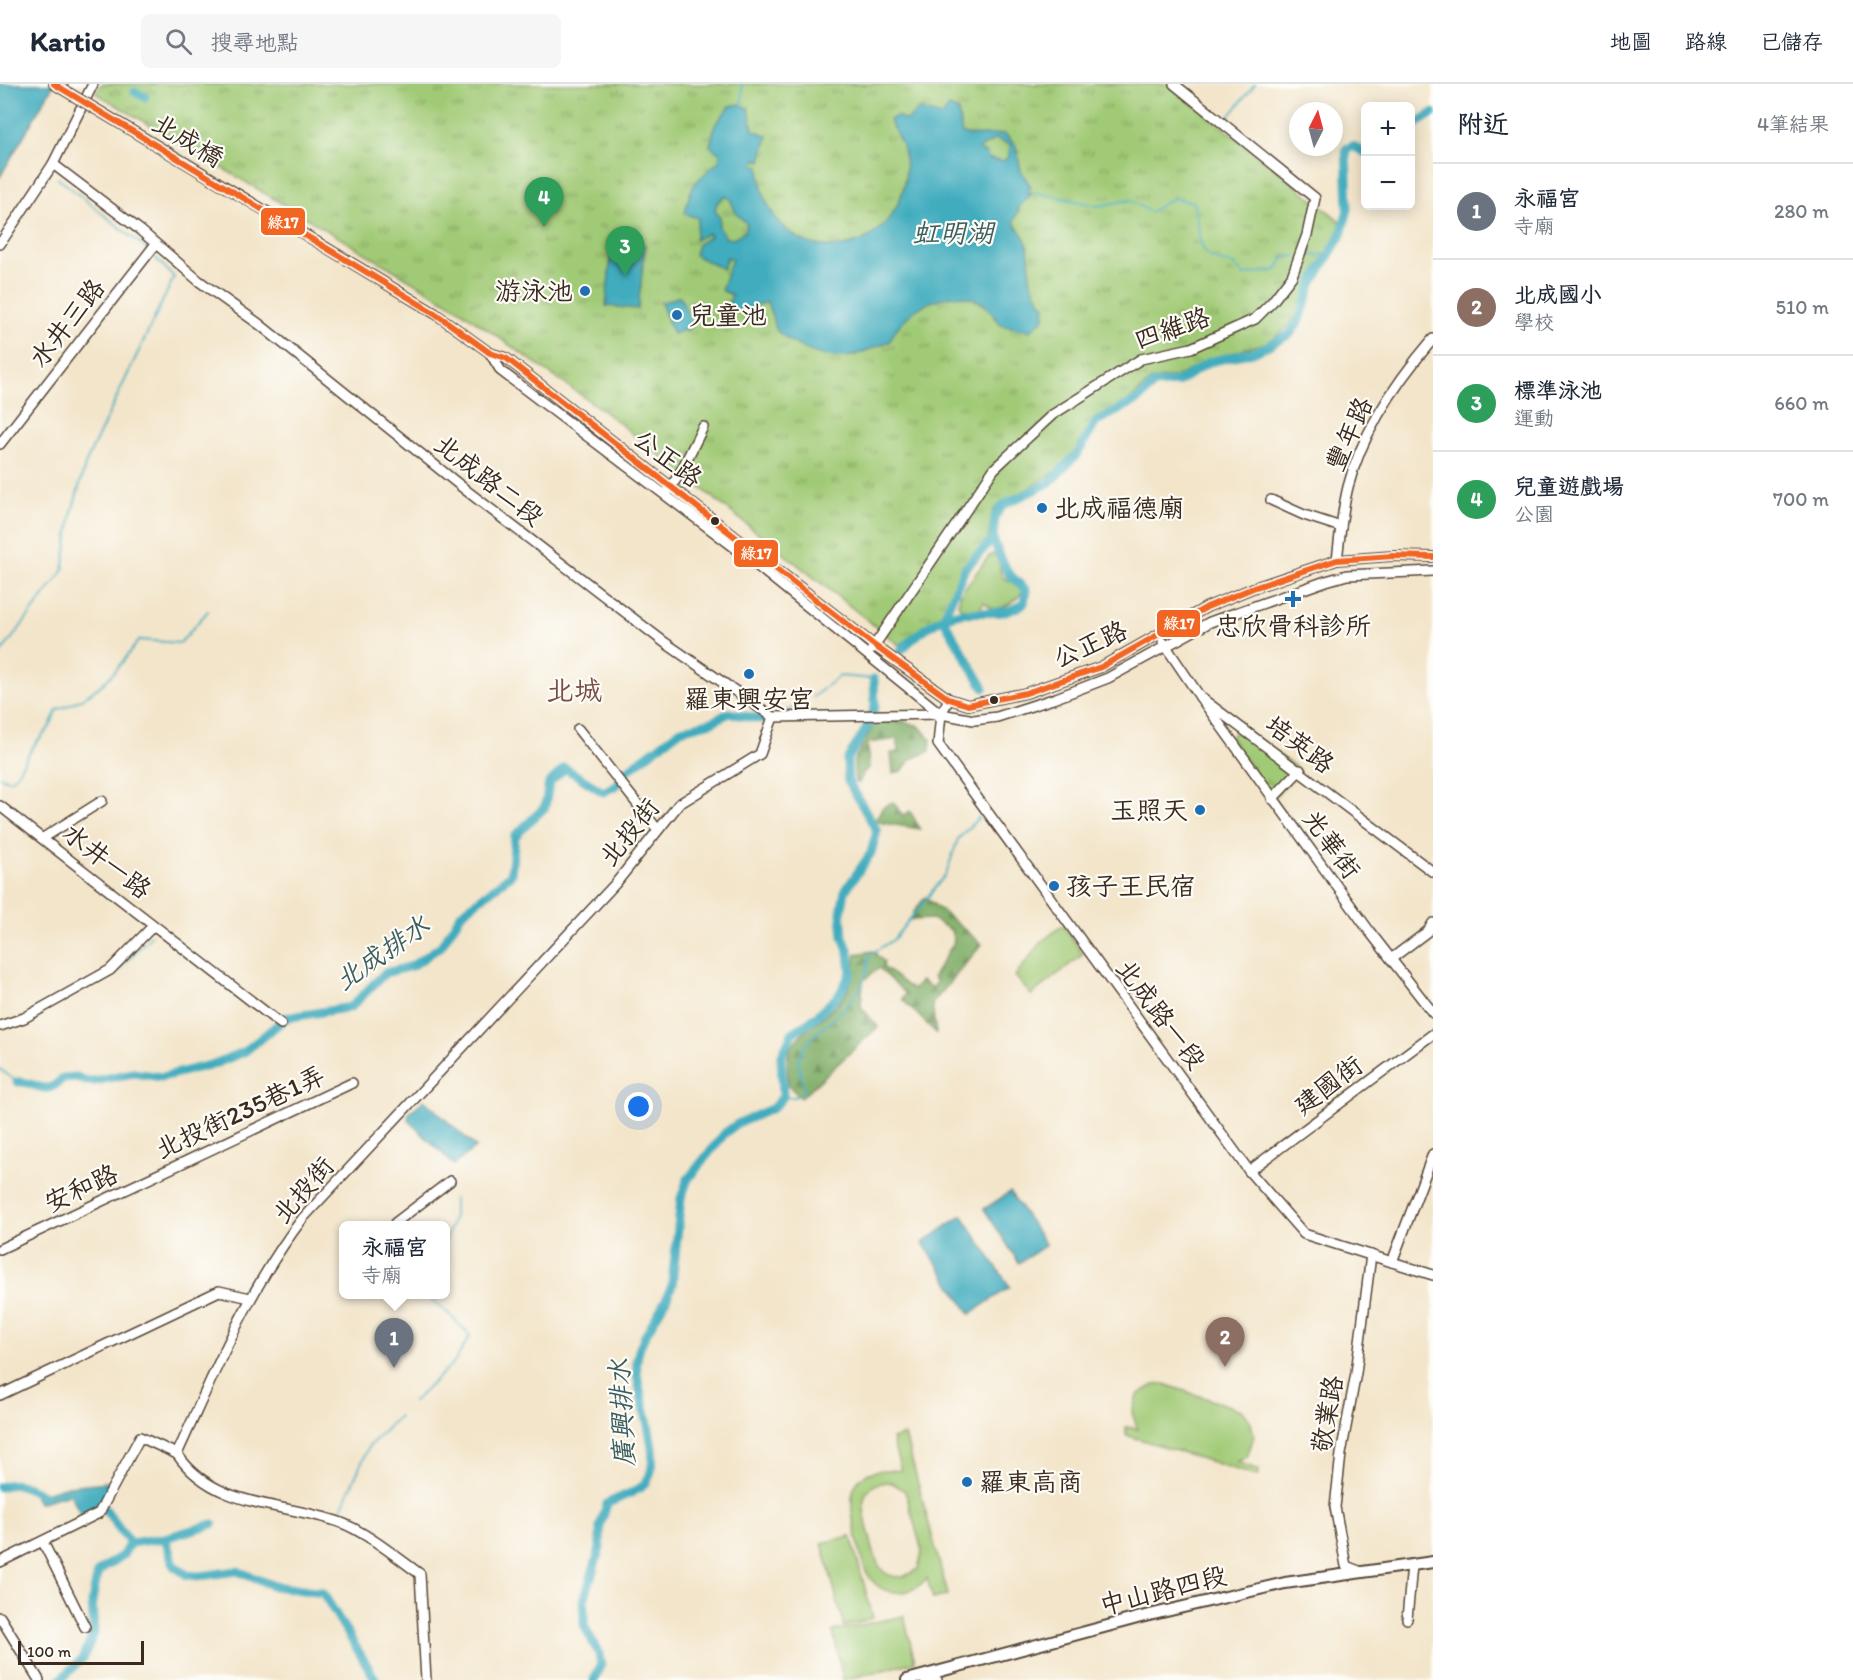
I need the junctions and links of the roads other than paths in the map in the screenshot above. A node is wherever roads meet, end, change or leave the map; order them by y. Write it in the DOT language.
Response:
graph roads {
  1 [pos="54,84"];
  2 [pos="93,84"];
  3 [pos="1174,84"];
  4 [pos="53,164"];
  5 [pos="239,195"];
  6 [pos="0,244"];
  7 [pos="151,250"];
  8 [pos="1433,339"];
  9 [pos="490,353"];
  10 [pos="703,427"];
  11 [pos="0,444"];
  12 [pos="671,487"];
  13 [pos="664,495"];
  14 [pos="1271,500"];
  15 [pos="1341,526"];
  16 [pos="1433,558"];
  17 [pos="1337,560"];
  18 [pos="1433,571"];
  19 [pos="1158,636"];
  20 [pos="875,646"];
  21 [pos="1166,646"];
  22 [pos="867,655"];
  23 [pos="1200,697"];
  24 [pos="949,699"];
  25 [pos="941,714"];
  26 [pos="772,717"];
  27 [pos="578,729"];
  28 [pos="1300,770"];
  29 [pos="1272,799"];
  30 [pos="102,801"];
  31 [pos="0,806"];
  32 [pos="658,830"];
  33 [pos="43,838"];
  34 [pos="1433,872"];
  35 [pos="1433,923"];
  36 [pos="153,926"];
  37 [pos="1391,959"];
  38 [pos="1433,1013"];
  39 [pos="277,1022"];
  40 [pos="0,1026"];
  41 [pos="1433,1034"];
  42 [pos="352,1083"];
  43 [pos="1433,1154"];
  44 [pos="1250,1171"];
  45 [pos="147,1180"];
  46 [pos="450,1181"];
  47 [pos="395,1221"];
  48 [pos="0,1249"];
  49 [pos="1371,1255"];
  50 [pos="1392,1262"];
  51 [pos="1433,1275"];
  52 [pos="250,1298"];
  53 [pos="0,1395"];
  54 [pos="177,1454"];
  55 [pos="43,1542"];
  56 [pos="0,1562"];
  57 [pos="1433,1562"];
  58 [pos="1412,1565"];
  59 [pos="1359,1571"];
  60 [pos="0,1617"];
  61 [pos="1407,1619"];
  62 [pos="85,1627"];
  63 [pos="913,1679"];
  64 [pos="39,1680"];
  65 [pos="426,1680"];
  66 [pos="937,1680"];
  1 -- 5 [label="street, 北成橋, bridge"];
  2 -- 4 [label="street"];
  3 -- 20 [label="street, 四維路"];
  4 -- 6 [label="street"];
  4 -- 7 [label="street, 北成路二段"];
  5 -- 9 [label="street, 公正路"];
  7 -- 11 [label="street, 水井三路"];
  7 -- 26 [label="street, 北成路二段"];
  8 -- 15 [label="street, 豐年路"];
  9 -- 12 [label="street, 公正路"];
  9 -- 13 [label="street, 公正路"];
  10 -- 12 [label="street"];
  12 -- 13 [label="street"];
  12 -- 20 [label="street, 公正路"];
  13 -- 22 [label="street, 公正路"];
  14 -- 15 [label="street"];
  15 -- 17 [label="street, 豐年路"];
  16 -- 17 [label="street, 公正路"];
  17 -- 19 [label="street, 公正路"];
  18 -- 21 [label="street, 公正路"];
  19 -- 21 [label="street, 培英路"];
  19 -- 24 [label="street, 公正路"];
  20 -- 22 [label="street"];
  20 -- 24 [label="street, 公正路"];
  21 -- 23 [label="street, 培英路"];
  21 -- 25 [label="street, 公正路"];
  22 -- 25 [label="street, 公正路"];
  23 -- 28 [label="street, 培英路"];
  23 -- 29 [label="street, 光華街"];
  24 -- 25 [label="street, 北成路一段"];
  25 -- 26 [label="street"];
  25 -- 44 [label="street, 北成路一段"];
  26 -- 32 [label="street, 北投街"];
  27 -- 32 [label="street"];
  28 -- 29 [label="street"];
  28 -- 34 [label="street, 培英路"];
  29 -- 37 [label="street, 光華街"];
  30 -- 33 [label="street"];
  31 -- 33 [label="street, 水井一路"];
  32 -- 52 [label="street, 北投街"];
  33 -- 36 [label="street, 水井一路"];
  35 -- 37 [label="street"];
  36 -- 39 [label="street"];
  36 -- 40 [label="street, 水井一路"];
  37 -- 38 [label="street, 光華街"];
  41 -- 44 [label="street, 建國街"];
  42 -- 45 [label="street, 北投街235巷1弄"];
  43 -- 50 [label="street"];
  44 -- 49 [label="street, 北成路一段"];
  45 -- 48 [label="street, 安和路"];
  46 -- 47 [label="street"];
  49 -- 50 [label="street, 北成路一段"];
  49 -- 59 [label="street, 敬業路"];
  50 -- 51 [label="street, 北成路一段"];
  52 -- 53 [label="street"];
  52 -- 54 [label="street, 北投街"];
  54 -- 55 [label="street"];
  54 -- 65 [label="street"];
  55 -- 56 [label="street"];
  55 -- 62 [label="street"];
  57 -- 58 [label="main road, 中山路四段"];
  58 -- 59 [label="main road, 中山路四段"];
  58 -- 61 [label="street"];
  59 -- 63 [label="main road, 中山路四段"];
  60 -- 64 [label="street"];
  63 -- 66 [label="street"];
}
